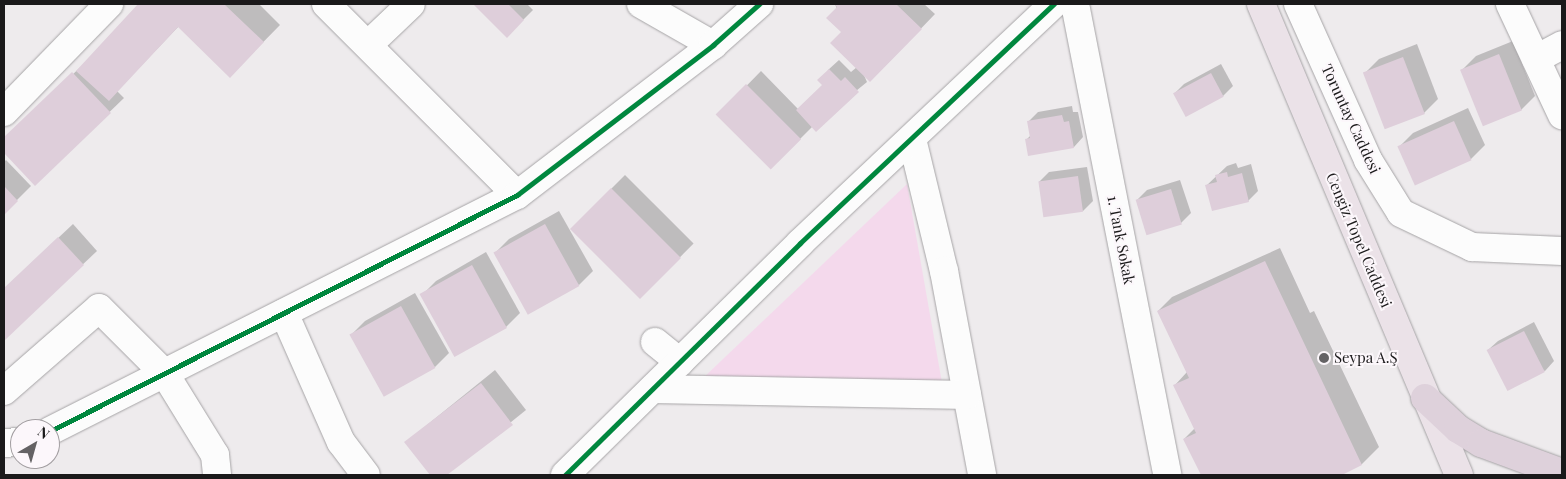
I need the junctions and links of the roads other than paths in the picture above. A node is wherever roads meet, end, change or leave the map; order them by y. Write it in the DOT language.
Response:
graph roads {
  1 [pos="109,4"];
  2 [pos="326,4"];
  3 [pos="410,4"];
  4 [pos="641,4"];
  5 [pos="759,4"];
  6 [pos="1054,4"];
  7 [pos="1075,4"];
  8 [pos="1261,4"];
  9 [pos="1298,4"];
  10 [pos="1510,4"];
  11 [pos="368,45"];
  12 [pos="713,45"];
  13 [pos="1562,45"];
  14 [pos="1536,59"];
  15 [pos="4,112"];
  16 [pos="1562,115"];
  17 [pos="912,139"];
  18 [pos="517,195"];
  19 [pos="1562,251"];
  20 [pos="284,313"];
  21 [pos="655,342"];
  22 [pos="680,362"];
  23 [pos="164,374"];
  24 [pos="653,389"];
  25 [pos="4,391"];
  26 [pos="967,395"];
  27 [pos="1425,398"];
  28 [pos="60,426"];
  29 [pos="1562,473"];
  30 [pos="217,475"];
  31 [pos="366,475"];
  32 [pos="566,475"];
  33 [pos="982,475"];
  34 [pos="1167,475"];
  35 [pos="1459,475"];
  1 -- 15 [label="street"];
  2 -- 11 [label="street"];
  3 -- 11 [label="street"];
  4 -- 12 [label="street"];
  5 -- 12 [label="street"];
  6 -- 17 [label="street"];
  7 -- 34 [label="street, 1. Tank Sokak"];
  8 -- 27 [label="main road, Cengiz Topel Caddesi"];
  9 -- 19 [label="street, Toruntay Caddesi"];
  10 -- 14 [label="street"];
  11 -- 18 [label="street"];
  12 -- 18 [label="street"];
  13 -- 14 [label="street"];
  14 -- 16 [label="street"];
  17 -- 22 [label="street"];
  17 -- 26 [label="street"];
  18 -- 20 [label="street"];
  20 -- 23 [label="street"];
  20 -- 31 [label="street"];
  21 -- 22 [label="street"];
  22 -- 24 [label="street"];
  23 -- 25 [label="street"];
  23 -- 28 [label="street"];
  23 -- 30 [label="street"];
  24 -- 26 [label="street"];
  24 -- 32 [label="street"];
  26 -- 33 [label="street"];
  27 -- 29 [label="highway"];
  27 -- 35 [label="main road, Cengiz Topel Caddesi"];
}
